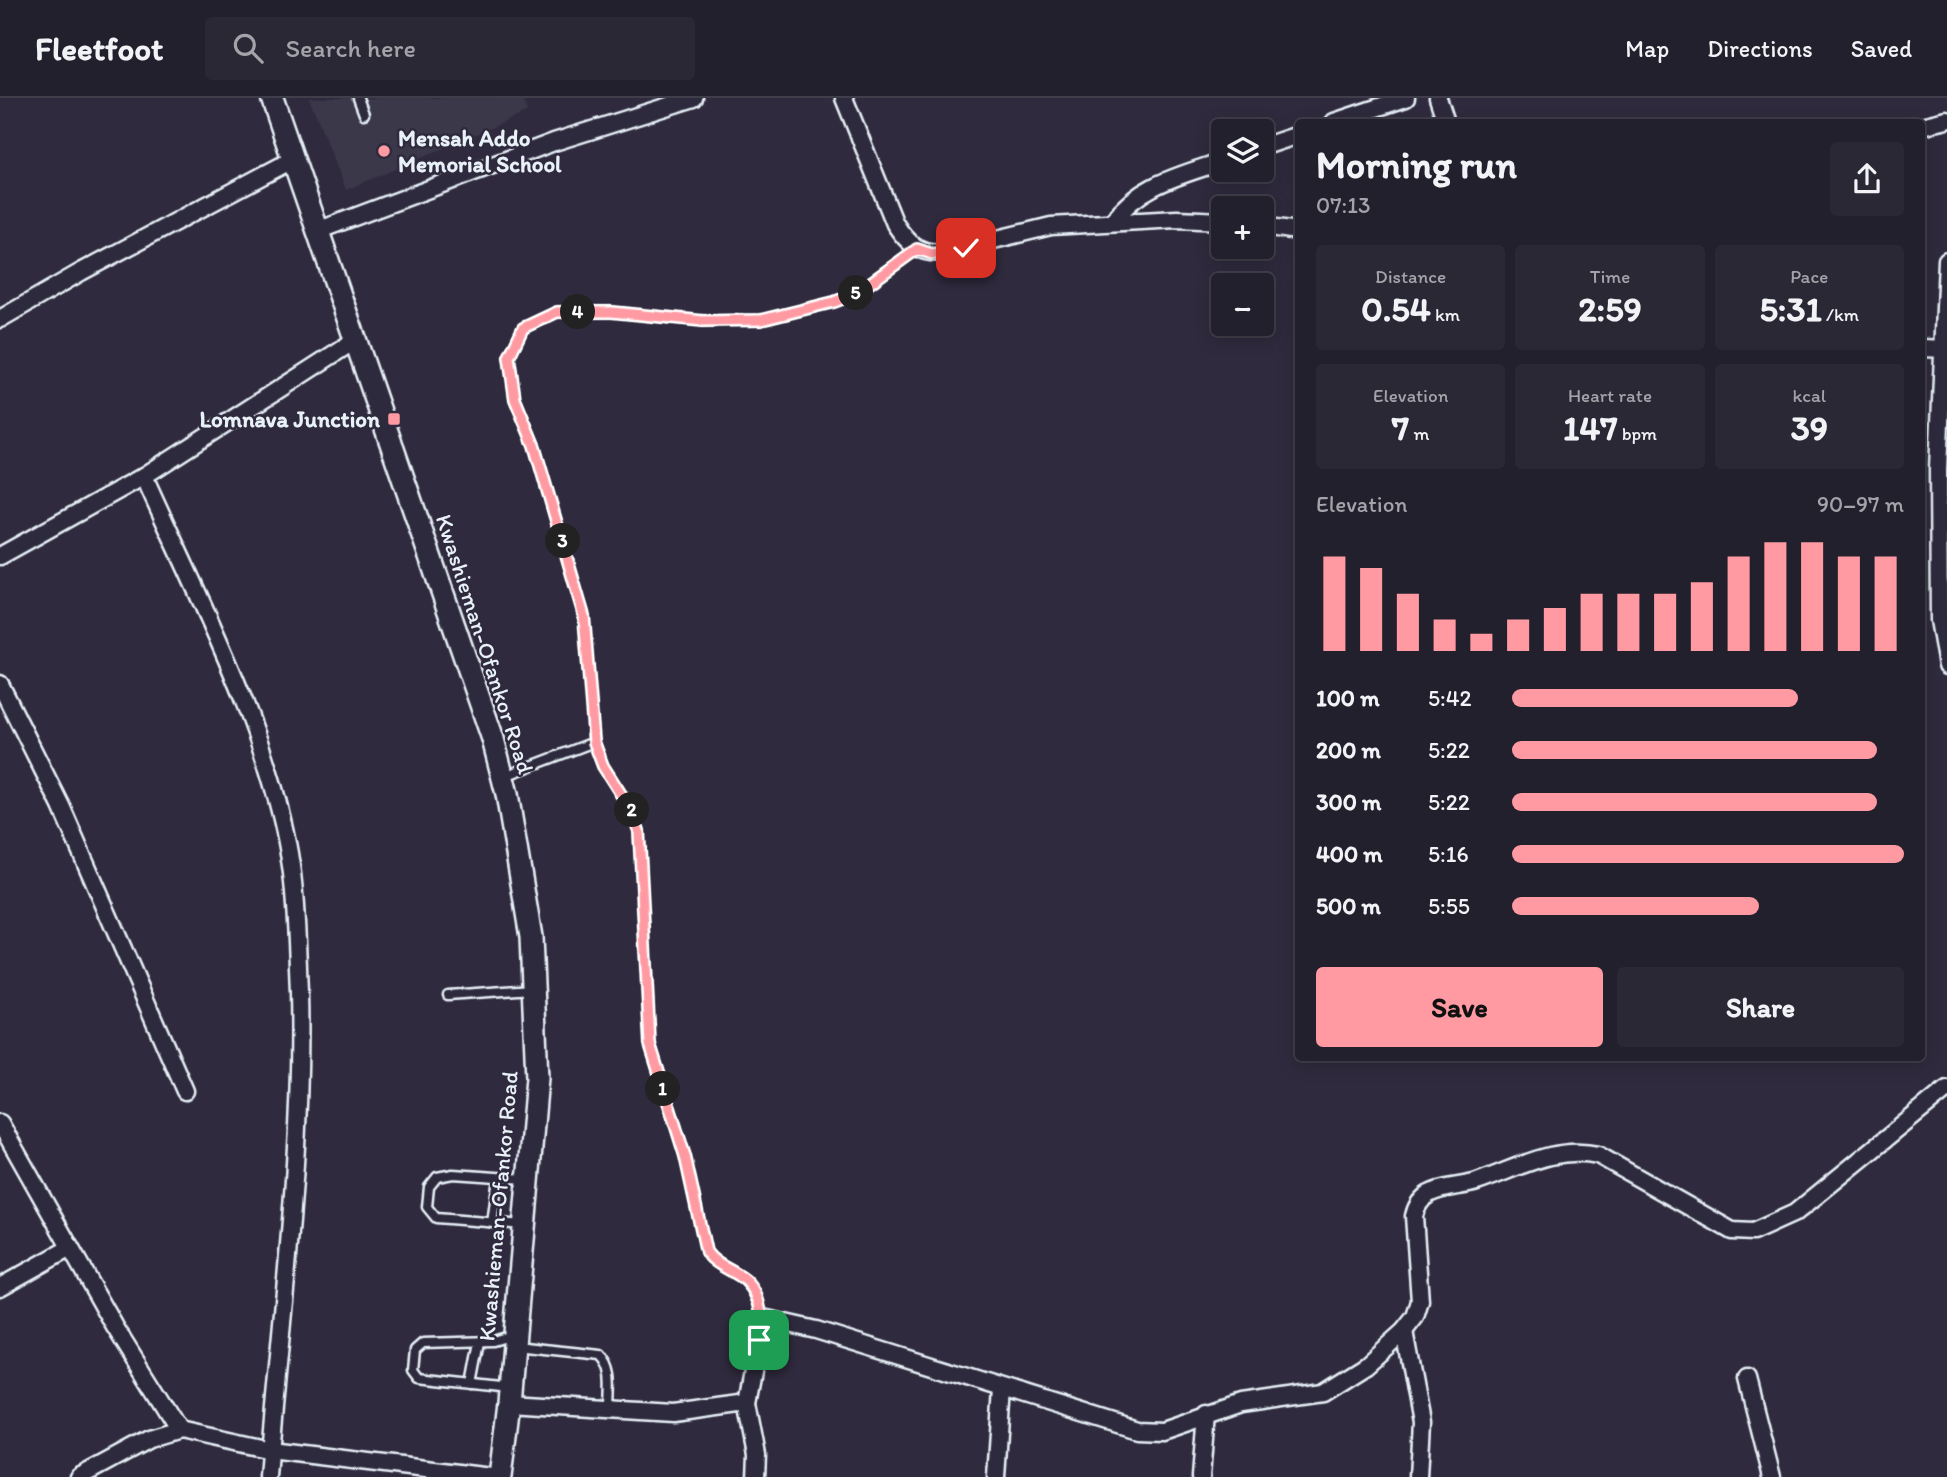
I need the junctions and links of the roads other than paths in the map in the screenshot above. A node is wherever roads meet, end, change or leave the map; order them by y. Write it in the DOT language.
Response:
graph roads {
  1 [pos="272,98"];
  2 [pos="358,98"];
  3 [pos="694,98"];
  4 [pos="845,98"];
  5 [pos="1406,98"];
  6 [pos="1438,98"];
  7 [pos="364,114"];
  8 [pos="1343,119"];
  9 [pos="1445,119"];
  10 [pos="1947,120"];
  11 [pos="1925,125"];
  12 [pos="1295,136"];
  13 [pos="1274,143"];
  14 [pos="292,160"];
  15 [pos="1211,165"];
  16 [pos="1211,221"];
  17 [pos="1113,222"];
  18 [pos="1274,228"];
  19 [pos="317,231"];
  20 [pos="1295,231"];
  21 [pos="917,249"];
  22 [pos="1947,261"];
  23 [pos="0,319"];
  24 [pos="354,341"];
  25 [pos="1925,348"];
  26 [pos="1944,349"];
  27 [pos="144,476"];
  28 [pos="0,556"];
  29 [pos="1947,666"];
  30 [pos="0,684"];
  31 [pos="594,742"];
  32 [pos="502,777"];
  33 [pos="533,989"];
  34 [pos="448,995"];
  35 [pos="1947,1089"];
  36 [pos="185,1091"];
  37 [pos="0,1123"];
  38 [pos="498,1178"];
  39 [pos="529,1179"];
  40 [pos="492,1223"];
  41 [pos="524,1225"];
  42 [pos="69,1248"];
  43 [pos="0,1287"];
  44 [pos="763,1318"];
  45 [pos="1404,1331"];
  46 [pos="512,1340"];
  47 [pos="480,1342"];
  48 [pos="1747,1379"];
  49 [pos="472,1384"];
  50 [pos="1002,1389"];
  51 [pos="510,1396"];
  52 [pos="747,1403"];
  53 [pos="611,1409"];
  54 [pos="1206,1415"];
  55 [pos="179,1430"];
  56 [pos="270,1450"];
  57 [pos="79,1477"];
  58 [pos="268,1477"];
  59 [pos="491,1477"];
  60 [pos="500,1477"];
  61 [pos="756,1477"];
  62 [pos="996,1477"];
  63 [pos="1200,1477"];
  64 [pos="1418,1477"];
  65 [pos="1772,1477"];
  1 -- 14 [label="main road, Kwashieman-Ofankor Road"];
  2 -- 7 [label="lane"];
  3 -- 19 [label="street"];
  4 -- 21 [label="street"];
  5 -- 8 [label="street"];
  6 -- 9 [label="street"];
  10 -- 11 [label="street"];
  12 -- 13 [label="street"];
  14 -- 19 [label="main road, Kwashieman-Ofankor Road"];
  14 -- 23 [label="street"];
  15 -- 17 [label="street"];
  16 -- 17 [label="street"];
  17 -- 21 [label="street"];
  18 -- 20 [label="street"];
  19 -- 24 [label="main road, Kwashieman-Ofankor Road"];
  21 -- 31 [label="lane"];
  22 -- 26 [label="street"];
  24 -- 27 [label="street"];
  24 -- 32 [label="main road, Kwashieman-Ofankor Road"];
  25 -- 26 [label="street"];
  26 -- 29 [label="street"];
  27 -- 28 [label="street"];
  27 -- 56 [label="street"];
  30 -- 36 [label="street"];
  31 -- 32 [label="lane"];
  31 -- 44 [label="lane"];
  32 -- 33 [label="main road, Kwashieman-Ofankor Road"];
  33 -- 34 [label="lane"];
  33 -- 39 [label="main road, Kwashieman-Ofankor Road"];
  35 -- 45 [label="street"];
  37 -- 42 [label="street"];
  38 -- 39 [label="lane"];
  38 -- 40 [label="lane"];
  38 -- 40 [label="lane"];
  39 -- 41 [label="main road, Kwashieman-Ofankor Road"];
  40 -- 41 [label="lane"];
  41 -- 46 [label="main road, Kwashieman-Ofankor Road"];
  42 -- 43 [label="street"];
  42 -- 55 [label="street"];
  44 -- 50 [label="street"];
  44 -- 52 [label="street"];
  45 -- 54 [label="street"];
  45 -- 64 [label="street"];
  46 -- 47 [label="lane"];
  46 -- 51 [label="main road, Kwashieman-Ofankor Road"];
  46 -- 53 [label="lane"];
  47 -- 49 [label="lane"];
  47 -- 49 [label="lane"];
  48 -- 65 [label="street"];
  49 -- 51 [label="lane"];
  50 -- 54 [label="street"];
  50 -- 62 [label="street"];
  51 -- 53 [label="street"];
  51 -- 60 [label="main road, Kwashieman-Ofankor Road"];
  52 -- 53 [label="street"];
  52 -- 61 [label="street"];
  54 -- 63 [label="street"];
  55 -- 56 [label="street"];
  55 -- 57 [label="street"];
  56 -- 58 [label="street"];
  56 -- 59 [label="street"];
}
